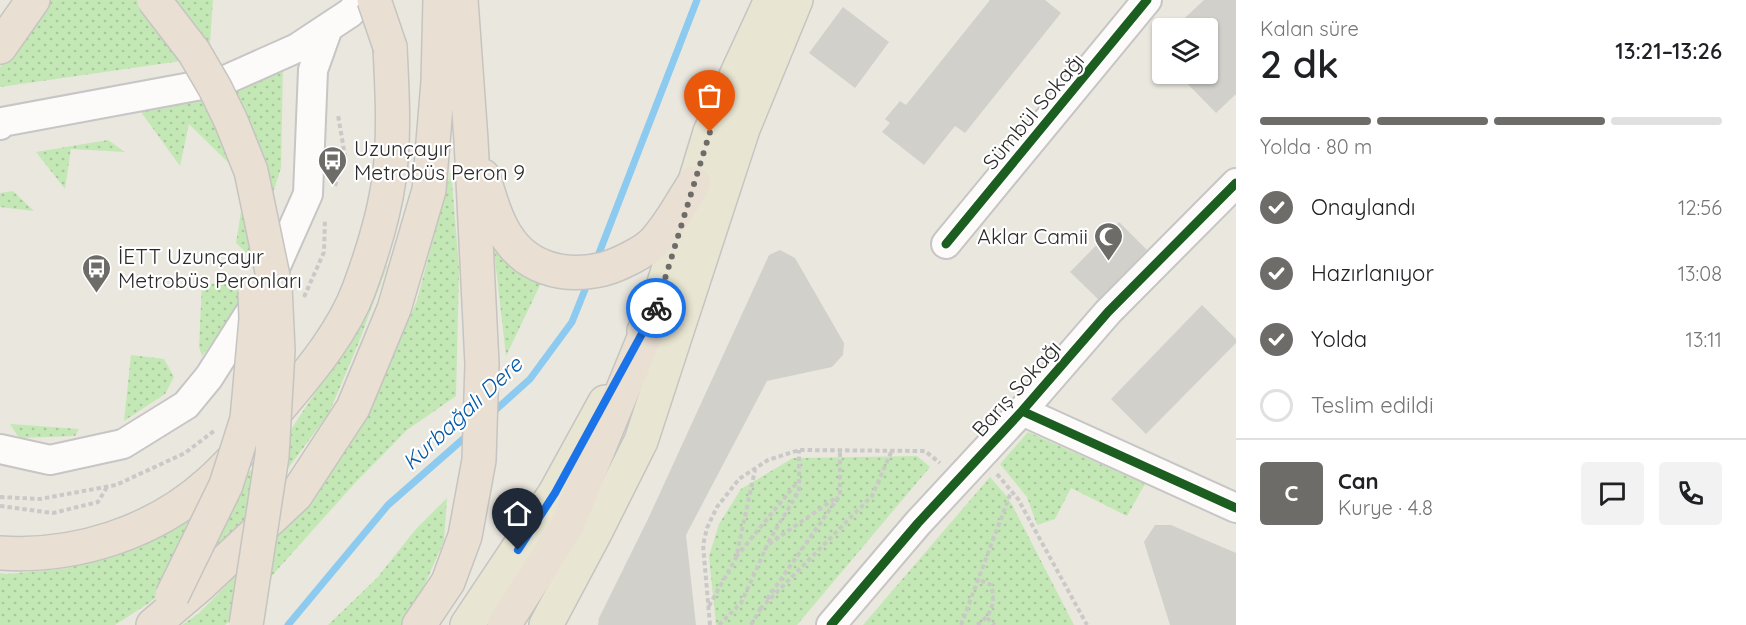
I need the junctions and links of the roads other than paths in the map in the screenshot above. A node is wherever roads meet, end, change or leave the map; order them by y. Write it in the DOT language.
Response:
graph roads {
  1 [pos="33,0"];
  2 [pos="154,0"];
  3 [pos="362,0"];
  4 [pos="374,0"];
  5 [pos="440,0"];
  6 [pos="461,0"];
  7 [pos="771,0"];
  8 [pos="796,0"];
  9 [pos="1147,0"];
  10 [pos="328,28"];
  11 [pos="0,47"];
  12 [pos="0,124"];
  13 [pos="471,140"];
  14 [pos="694,183"];
  15 [pos="1236,183"];
  16 [pos="254,193"];
  17 [pos="946,244"];
  18 [pos="657,306"];
  19 [pos="1022,411"];
  20 [pos="0,449"];
  21 [pos="1236,508"];
  22 [pos="0,553"];
  23 [pos="145,625"];
  24 [pos="153,625"];
  25 [pos="246,625"];
  26 [pos="419,625"];
  27 [pos="467,625"];
  28 [pos="504,625"];
  29 [pos="546,625"];
  30 [pos="831,625"];
  1 -- 11 [label="highway"];
  2 -- 16 [label="highway, bridge"];
  3 -- 10 [label="street"];
  4 -- 22 [label="highway, bridge"];
  5 -- 24 [label="highway"];
  6 -- 13 [label="highway"];
  7 -- 14 [label="main road"];
  8 -- 29 [label="main road"];
  9 -- 17 [label="street, Sümbül Sokağı"];
  10 -- 12 [label="street"];
  10 -- 20 [label="street"];
  13 -- 14 [label="highway"];
  13 -- 26 [label="highway"];
  14 -- 18 [label="main road"];
  15 -- 19 [label="street, Barış Sokağı"];
  16 -- 23 [label="highway, bridge"];
  16 -- 25 [label="highway, bridge"];
  18 -- 27 [label="main road"];
  18 -- 28 [label="highway"];
  19 -- 21 [label="street"];
  19 -- 30 [label="street, Barış Sokağı"];
}
